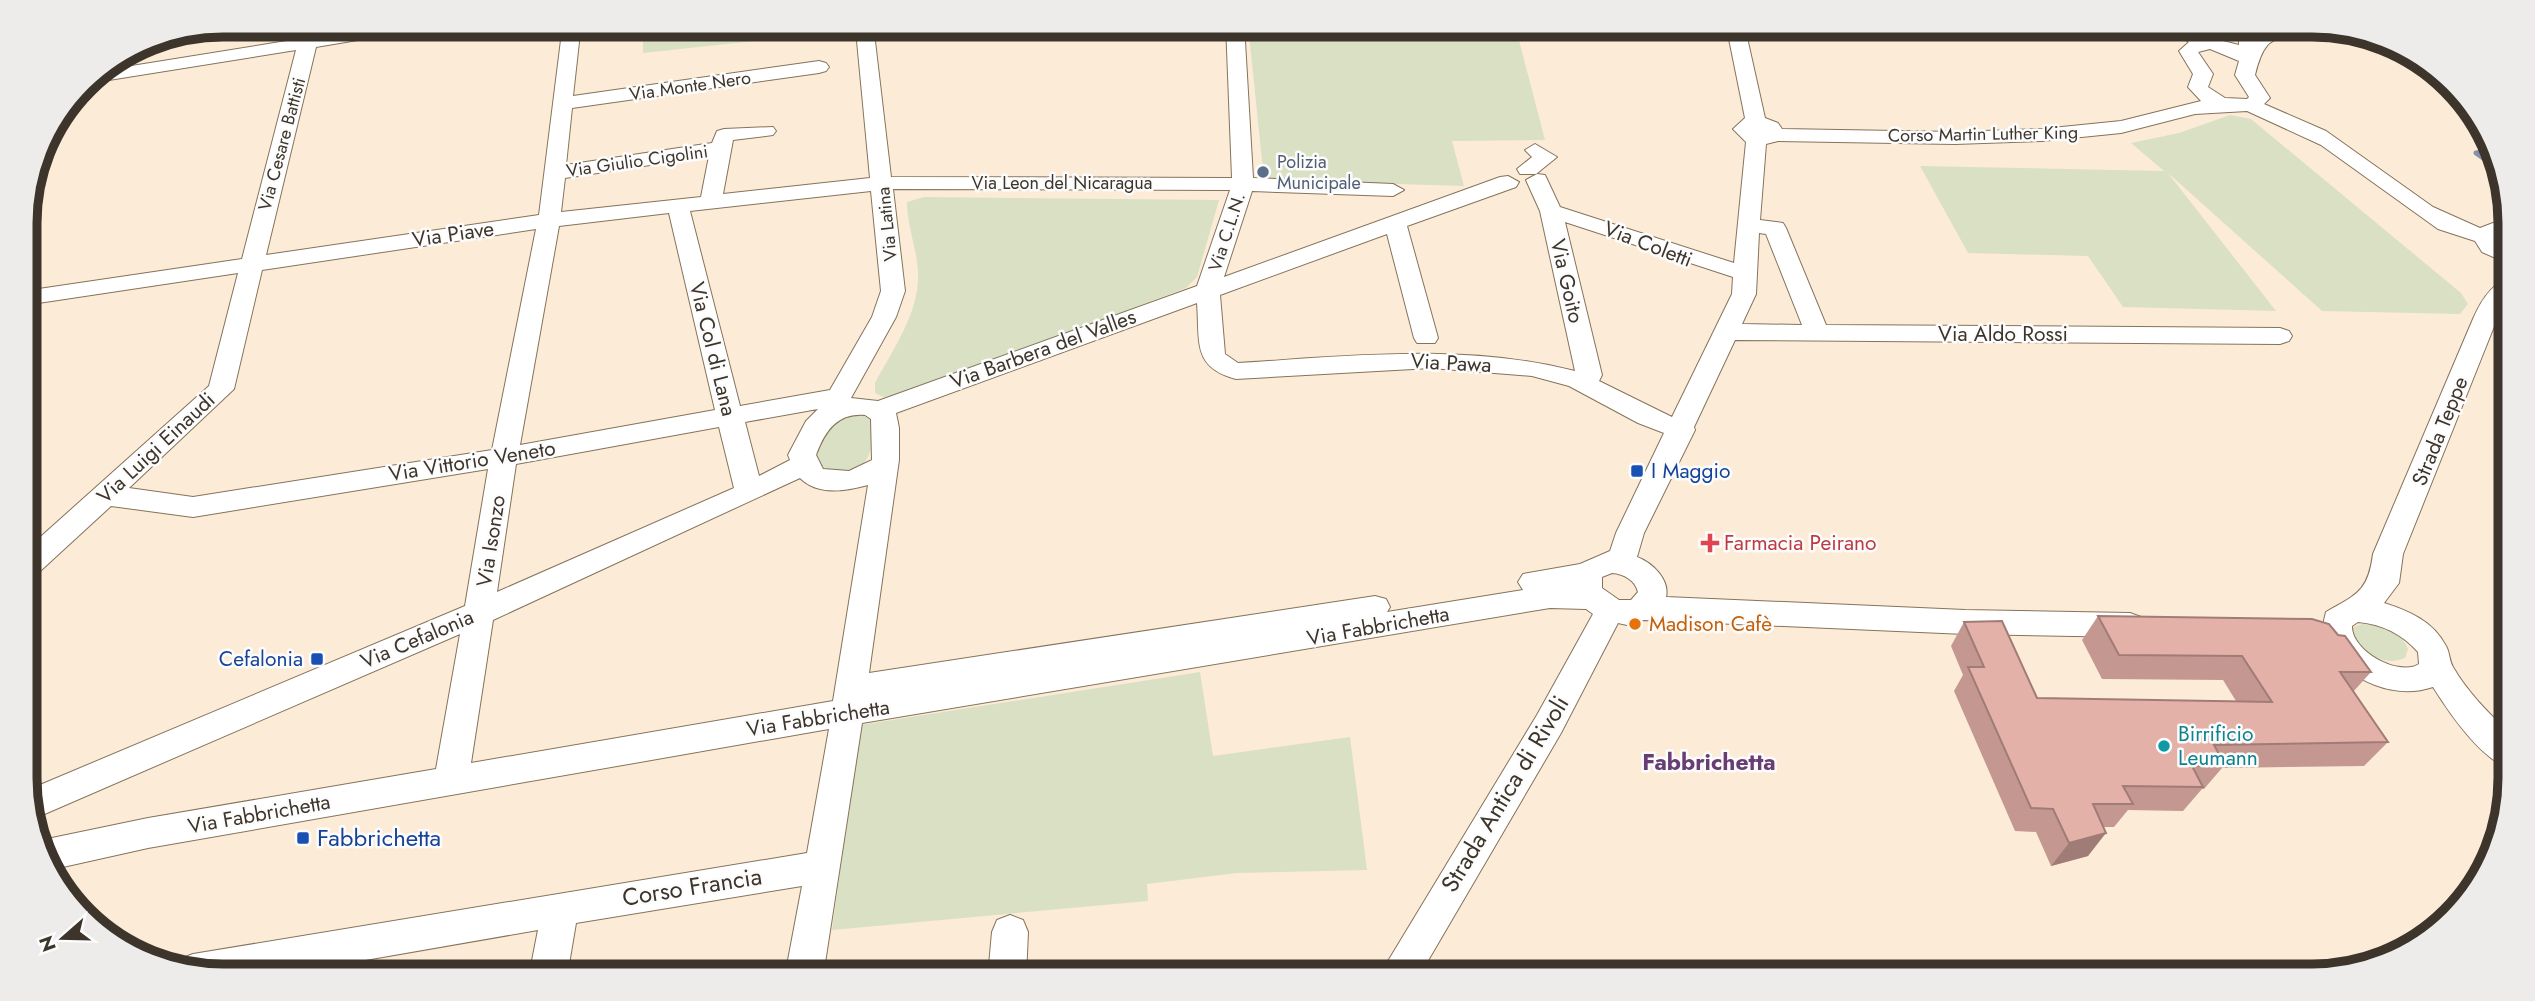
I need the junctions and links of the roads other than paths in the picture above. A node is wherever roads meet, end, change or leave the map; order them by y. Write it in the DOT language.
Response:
graph roads {
  1 [pos="291,37"];
  2 [pos="309,37"];
  3 [pos="570,37"];
  4 [pos="864,37"];
  5 [pos="1236,37"];
  6 [pos="1739,37"];
  7 [pos="2174,37"];
  8 [pos="2196,37"];
  9 [pos="2263,38"];
  10 [pos="2214,45"];
  11 [pos="2188,51"];
  12 [pos="2249,59"];
  13 [pos="819,67"];
  14 [pos="111,74"];
  15 [pos="2199,91"];
  16 [pos="561,104"];
  17 [pos="2239,105"];
  18 [pos="1764,130"];
  19 [pos="766,131"];
  20 [pos="721,148"];
  21 [pos="1533,166"];
  22 [pos="553,173"];
  23 [pos="882,183"];
  24 [pos="1242,184"];
  25 [pos="1392,190"];
  26 [pos="711,202"];
  27 [pos="678,205"];
  28 [pos="1551,211"];
  29 [pos="549,220"];
  30 [pos="1395,222"];
  31 [pos="1748,225"];
  32 [pos="2498,230"];
  33 [pos="2498,247"];
  34 [pos="2498,253"];
  35 [pos="250,263"];
  36 [pos="1745,273"];
  37 [pos="1208,289"];
  38 [pos="37,296"];
  39 [pos="2498,298"];
  40 [pos="1727,332"];
  41 [pos="1817,333"];
  42 [pos="2280,336"];
  43 [pos="1426,338"];
  44 [pos="1213,355"];
  45 [pos="1585,383"];
  46 [pos="834,404"];
  47 [pos="878,410"];
  48 [pos="729,417"];
  49 [pos="1682,430"];
  50 [pos="504,457"];
  51 [pos="803,465"];
  52 [pos="883,466"];
  53 [pos="749,493"];
  54 [pos="105,495"];
  55 [pos="37,557"];
  56 [pos="1621,563"];
  57 [pos="2384,583"];
  58 [pos="1617,597"];
  59 [pos="481,612"];
  60 [pos="2400,621"];
  61 [pos="2156,625"];
  62 [pos="2333,626"];
  63 [pos="2436,667"];
  64 [pos="2396,678"];
  65 [pos="850,700"];
  66 [pos="2466,711"];
  67 [pos="2498,743"];
  68 [pos="451,781"];
  69 [pos="38,802"];
  70 [pos="53,854"];
  71 [pos="824,866"];
  72 [pos="560,909"];
  73 [pos="1010,932"];
  74 [pos="336,962"];
  75 [pos="308,964"];
  76 [pos="550,964"];
  77 [pos="801,964"];
  78 [pos="1008,964"];
  79 [pos="1404,964"];
  1 -- 14 [label="street"];
  2 -- 35 [label="street, Via Cesare Battisti"];
  3 -- 16 [label="street, Via Isonzo"];
  4 -- 23 [label="street, Via Latina"];
  5 -- 24 [label="street, Via C.L.N."];
  6 -- 18 [label="street"];
  7 -- 11 [label="street"];
  8 -- 10 [label="street"];
  9 -- 10 [label="street"];
  9 -- 12 [label="street"];
  10 -- 11 [label="street"];
  10 -- 12 [label="street"];
  11 -- 15 [label="street"];
  12 -- 17 [label="street"];
  13 -- 16 [label="street, Via Monte Nero"];
  15 -- 17 [label="street"];
  15 -- 18 [label="street, Corso Martin Luther King"];
  16 -- 22 [label="street, Via Isonzo"];
  17 -- 18 [label="street, Corso Martin Luther King"];
  17 -- 34 [label="street"];
  18 -- 31 [label="street"];
  19 -- 20 [label="street, Via Giulio Cigolini"];
  20 -- 22 [label="street, Via Giulio Cigolini"];
  20 -- 26 [label="street, Via Giulio Cigolini"];
  21 -- 28 [label="street, Via Goito"];
  21 -- 30 [label="street, Via Barbera del Valles"];
  22 -- 29 [label="street, Via Isonzo"];
  23 -- 24 [label="street, Via Leon del Nicaragua"];
  23 -- 26 [label="street, Via Piave"];
  23 -- 46 [label="street, Via Latina"];
  24 -- 25 [label="street, Via Leon del Nicaragua"];
  24 -- 37 [label="street, Via C.L.N."];
  26 -- 27 [label="street, Via Piave"];
  27 -- 29 [label="street, Via Piave"];
  27 -- 48 [label="street, Via Col di Lana"];
  28 -- 36 [label="street, Via Coletti"];
  28 -- 45 [label="street, Via Goito"];
  29 -- 35 [label="street, Via Piave"];
  29 -- 50 [label="street, Via Isonzo"];
  30 -- 37 [label="street, Via Barbera del Valles"];
  30 -- 43 [label="street"];
  31 -- 36 [label="street"];
  31 -- 41 [label="street"];
  32 -- 33 [label="street"];
  35 -- 38 [label="street, Via Piave"];
  35 -- 54 [label="street, Via Luigi Einaudi"];
  36 -- 40 [label="street"];
  37 -- 44 [label="street, Via C.L.N."];
  37 -- 47 [label="street, Via Barbera del Valles"];
  39 -- 57 [label="street, Strada Teppe"];
  40 -- 41 [label="street, Via Aldo Rossi"];
  40 -- 49 [label="street"];
  41 -- 42 [label="street, Via Aldo Rossi"];
  44 -- 45 [label="street, Via Pawa"];
  45 -- 49 [label="street, Via Pawa"];
  46 -- 47 [label="street"];
  46 -- 48 [label="street, Via Vittorio Veneto"];
  46 -- 51 [label="street"];
  47 -- 52 [label="street"];
  48 -- 50 [label="street, Via Vittorio Veneto"];
  48 -- 53 [label="street, Via Col di Lana"];
  49 -- 56 [label="street"];
  50 -- 54 [label="street, Via Vittorio Veneto"];
  50 -- 59 [label="street, Via Isonzo"];
  51 -- 52 [label="street"];
  51 -- 53 [label="street, Via Cefalonia"];
  52 -- 65 [label="street"];
  53 -- 59 [label="street, Via Cefalonia"];
  54 -- 55 [label="street, Via Luigi Einaudi"];
  56 -- 58 [label="street"];
  56 -- 58 [label="street"];
  57 -- 60 [label="street"];
  57 -- 62 [label="street"];
  58 -- 61 [label="street, Via Fabbrichetta"];
  58 -- 65 [label="street, Via Fabbrichetta"];
  58 -- 79 [label="street, Strada Antica di Rivoli"];
  59 -- 68 [label="street, Via Isonzo"];
  59 -- 69 [label="street, Via Cefalonia"];
  60 -- 62 [label="street"];
  60 -- 63 [label="street"];
  62 -- 64 [label="street"];
  63 -- 64 [label="street"];
  63 -- 66 [label="street"];
  64 -- 66 [label="street"];
  65 -- 68 [label="street, Via Fabbrichetta"];
  65 -- 71 [label="street"];
  66 -- 67 [label="street"];
  68 -- 70 [label="street, Via Fabbrichetta"];
  71 -- 72 [label="street, Corso Francia"];
  71 -- 77 [label="street"];
  72 -- 74 [label="street, Corso Francia"];
  72 -- 76 [label="street"];
  73 -- 78 [label="street"];
  74 -- 75 [label="street, Corso Francia"];
}
